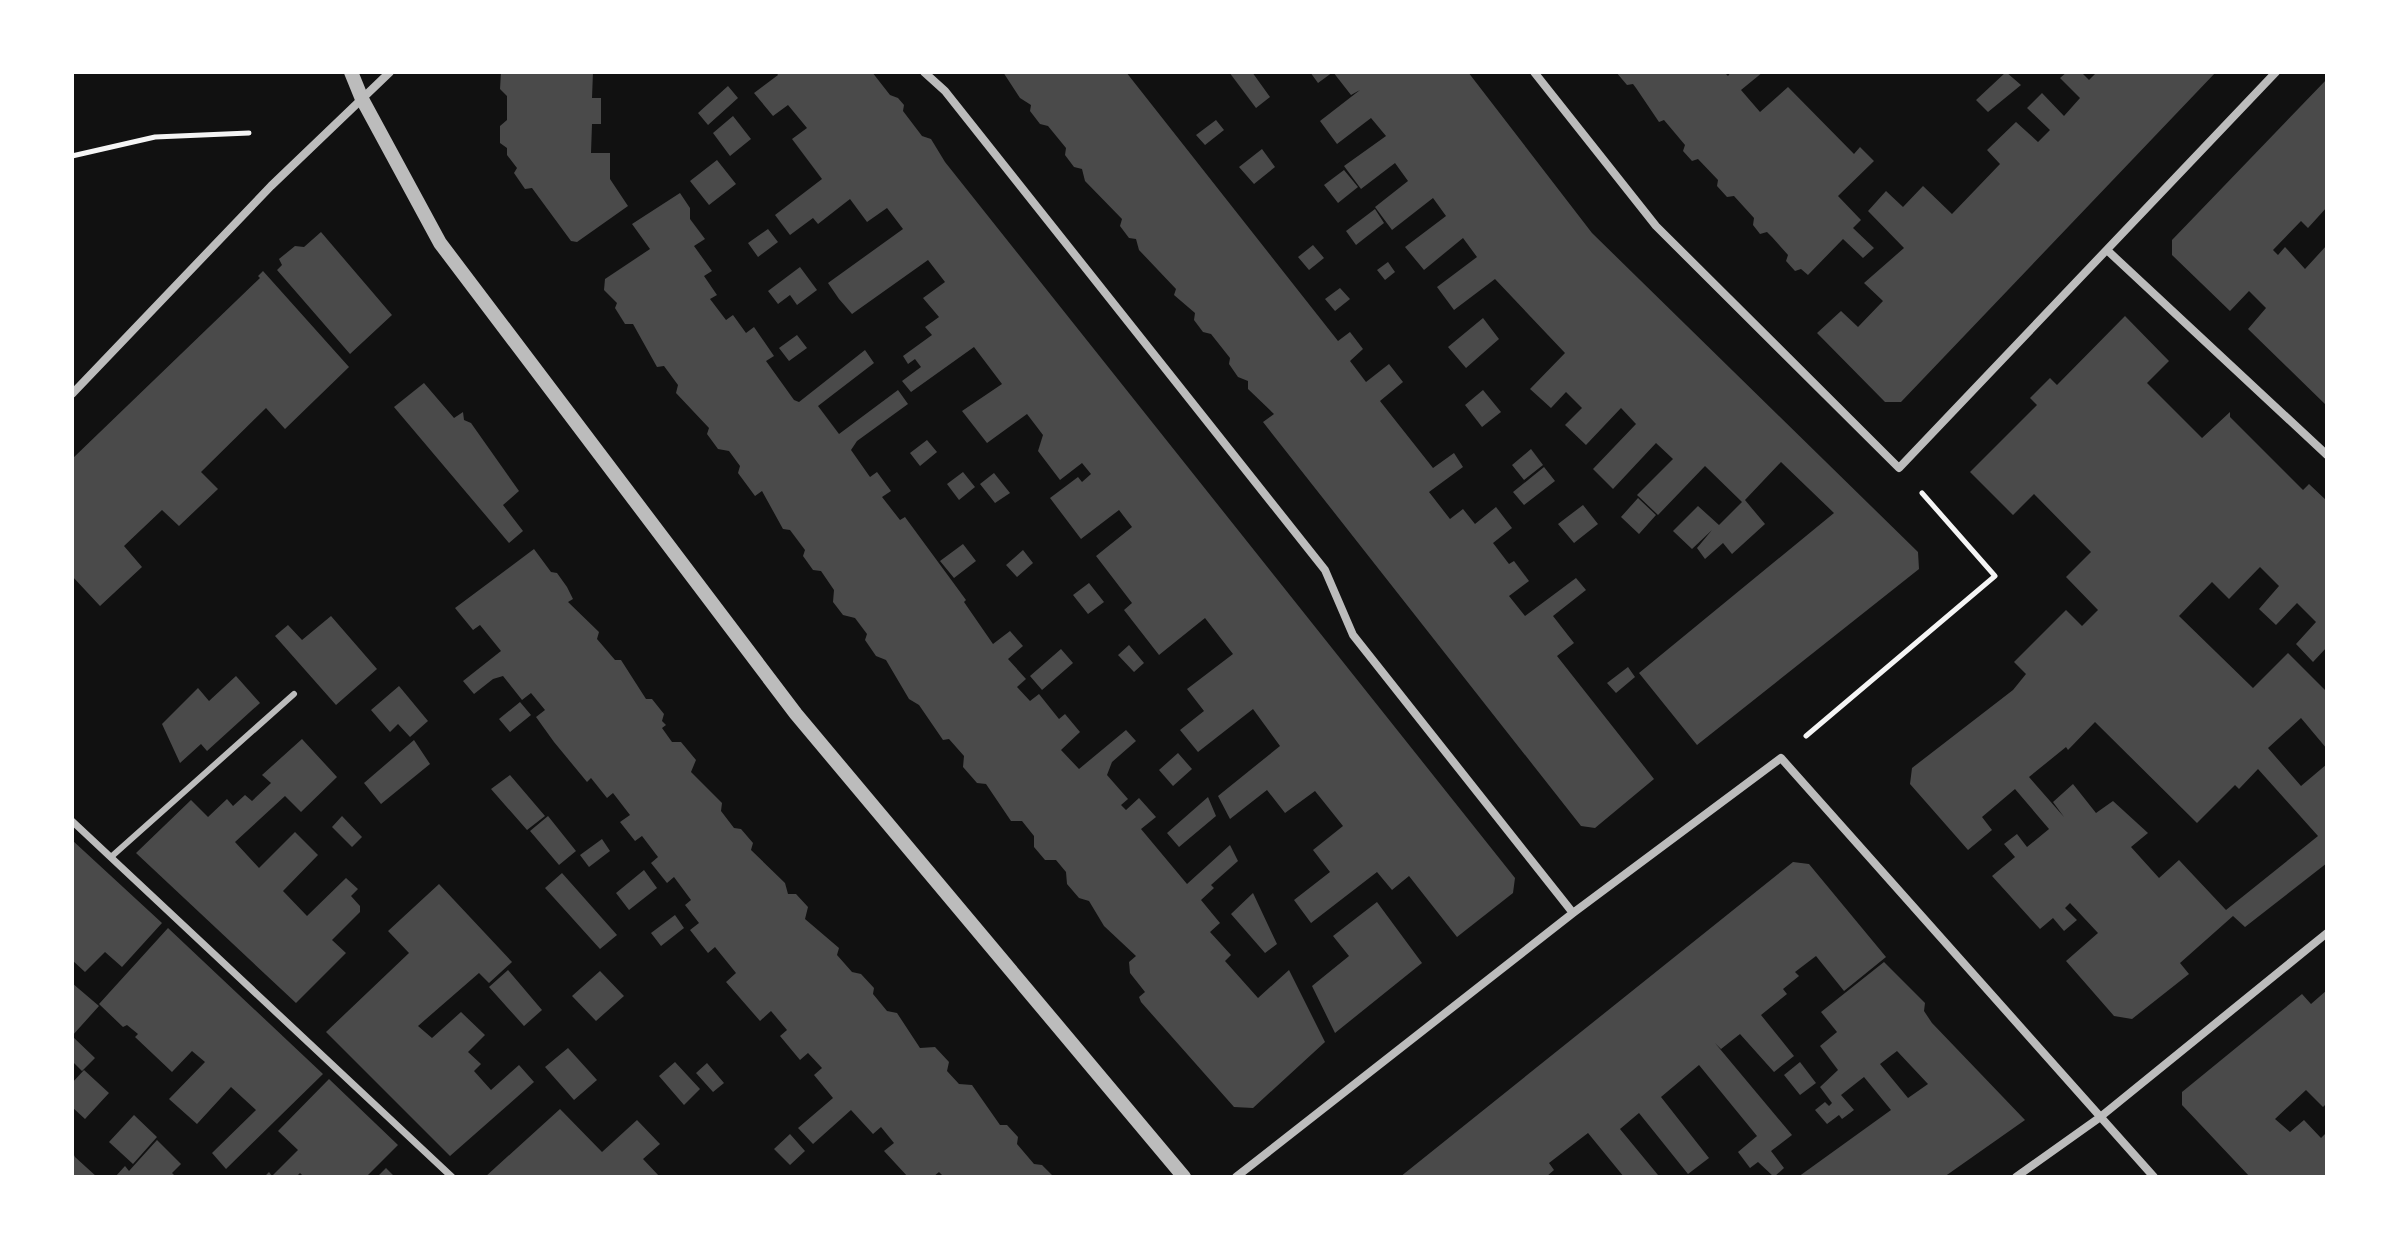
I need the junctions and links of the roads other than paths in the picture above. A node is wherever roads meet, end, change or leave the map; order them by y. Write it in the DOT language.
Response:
graph roads {
  1 [pos="351,72"];
  2 [pos="390,72"];
  3 [pos="924,72"];
  4 [pos="1534,72"];
  5 [pos="2276,72"];
  6 [pos="362,99"];
  7 [pos="2108,251"];
  8 [pos="72,394"];
  9 [pos="2327,455"];
  10 [pos="294,694"];
  11 [pos="72,821"];
  12 [pos="111,857"];
  13 [pos="1573,913"];
  14 [pos="2327,933"];
  15 [pos="2099,1118"];
  16 [pos="452,1177"];
  17 [pos="1184,1177"];
  18 [pos="1236,1177"];
  19 [pos="2016,1177"];
  20 [pos="2154,1177"];
  1 -- 6 [label="street"];
  2 -- 6 [label="street"];
  3 -- 13 [label="street"];
  4 -- 7 [label="street"];
  5 -- 7 [label="street"];
  6 -- 8 [label="street"];
  6 -- 17 [label="street"];
  7 -- 9 [label="street"];
  10 -- 12 [label="lane"];
  11 -- 12 [label="street"];
  12 -- 16 [label="street"];
  13 -- 15 [label="street"];
  13 -- 18 [label="street"];
  14 -- 15 [label="street"];
  15 -- 19 [label="street"];
  15 -- 20 [label="street"];
}
